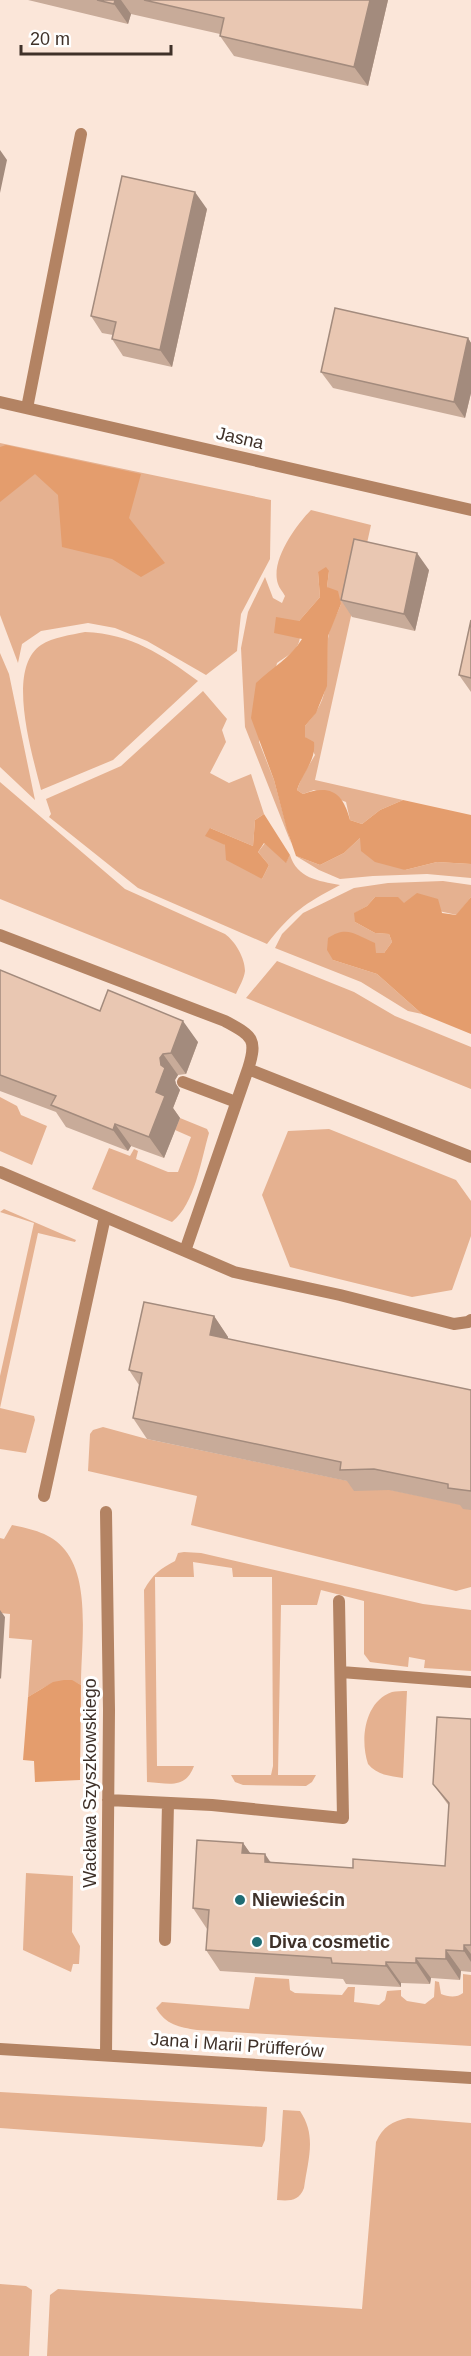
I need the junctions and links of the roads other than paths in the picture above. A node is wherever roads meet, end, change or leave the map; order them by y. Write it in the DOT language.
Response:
graph roads {
  1 [pos="81,134"];
  2 [pos="0,402"];
  3 [pos="27,408"];
  4 [pos="471,510"];
  5 [pos="0,935"];
  6 [pos="248,1069"];
  7 [pos="183,1082"];
  8 [pos="236,1102"];
  9 [pos="471,1157"];
  10 [pos="0,1172"];
  11 [pos="105,1217"];
  12 [pos="185,1251"];
  13 [pos="471,1320"];
  14 [pos="44,1496"];
  15 [pos="105,1512"];
  16 [pos="339,1601"];
  17 [pos="341,1672"];
  18 [pos="471,1682"];
  19 [pos="108,1800"];
  20 [pos="168,1803"];
  21 [pos="165,1940"];
  22 [pos="0,2049"];
  23 [pos="106,2055"];
  24 [pos="471,2078"];
  1 -- 3 [label="street"];
  2 -- 3 [label="street, Jasna"];
  3 -- 4 [label="street, Jasna"];
  5 -- 6 [label="street"];
  6 -- 8 [label="street"];
  6 -- 9 [label="street"];
  7 -- 8 [label="street"];
  8 -- 12 [label="street"];
  10 -- 11 [label="street"];
  11 -- 12 [label="street"];
  11 -- 14 [label="street"];
  12 -- 13 [label="street"];
  15 -- 19 [label="street, Wacława Szyszkowskiego"];
  16 -- 17 [label="street"];
  17 -- 18 [label="street"];
  17 -- 20 [label="street"];
  19 -- 20 [label="street"];
  19 -- 23 [label="street, Wacława Szyszkowskiego"];
  20 -- 21 [label="street"];
  22 -- 23 [label="street, Jana i Marii Prüfferów"];
  23 -- 24 [label="street, Jana i Marii Prüfferów"];
}
